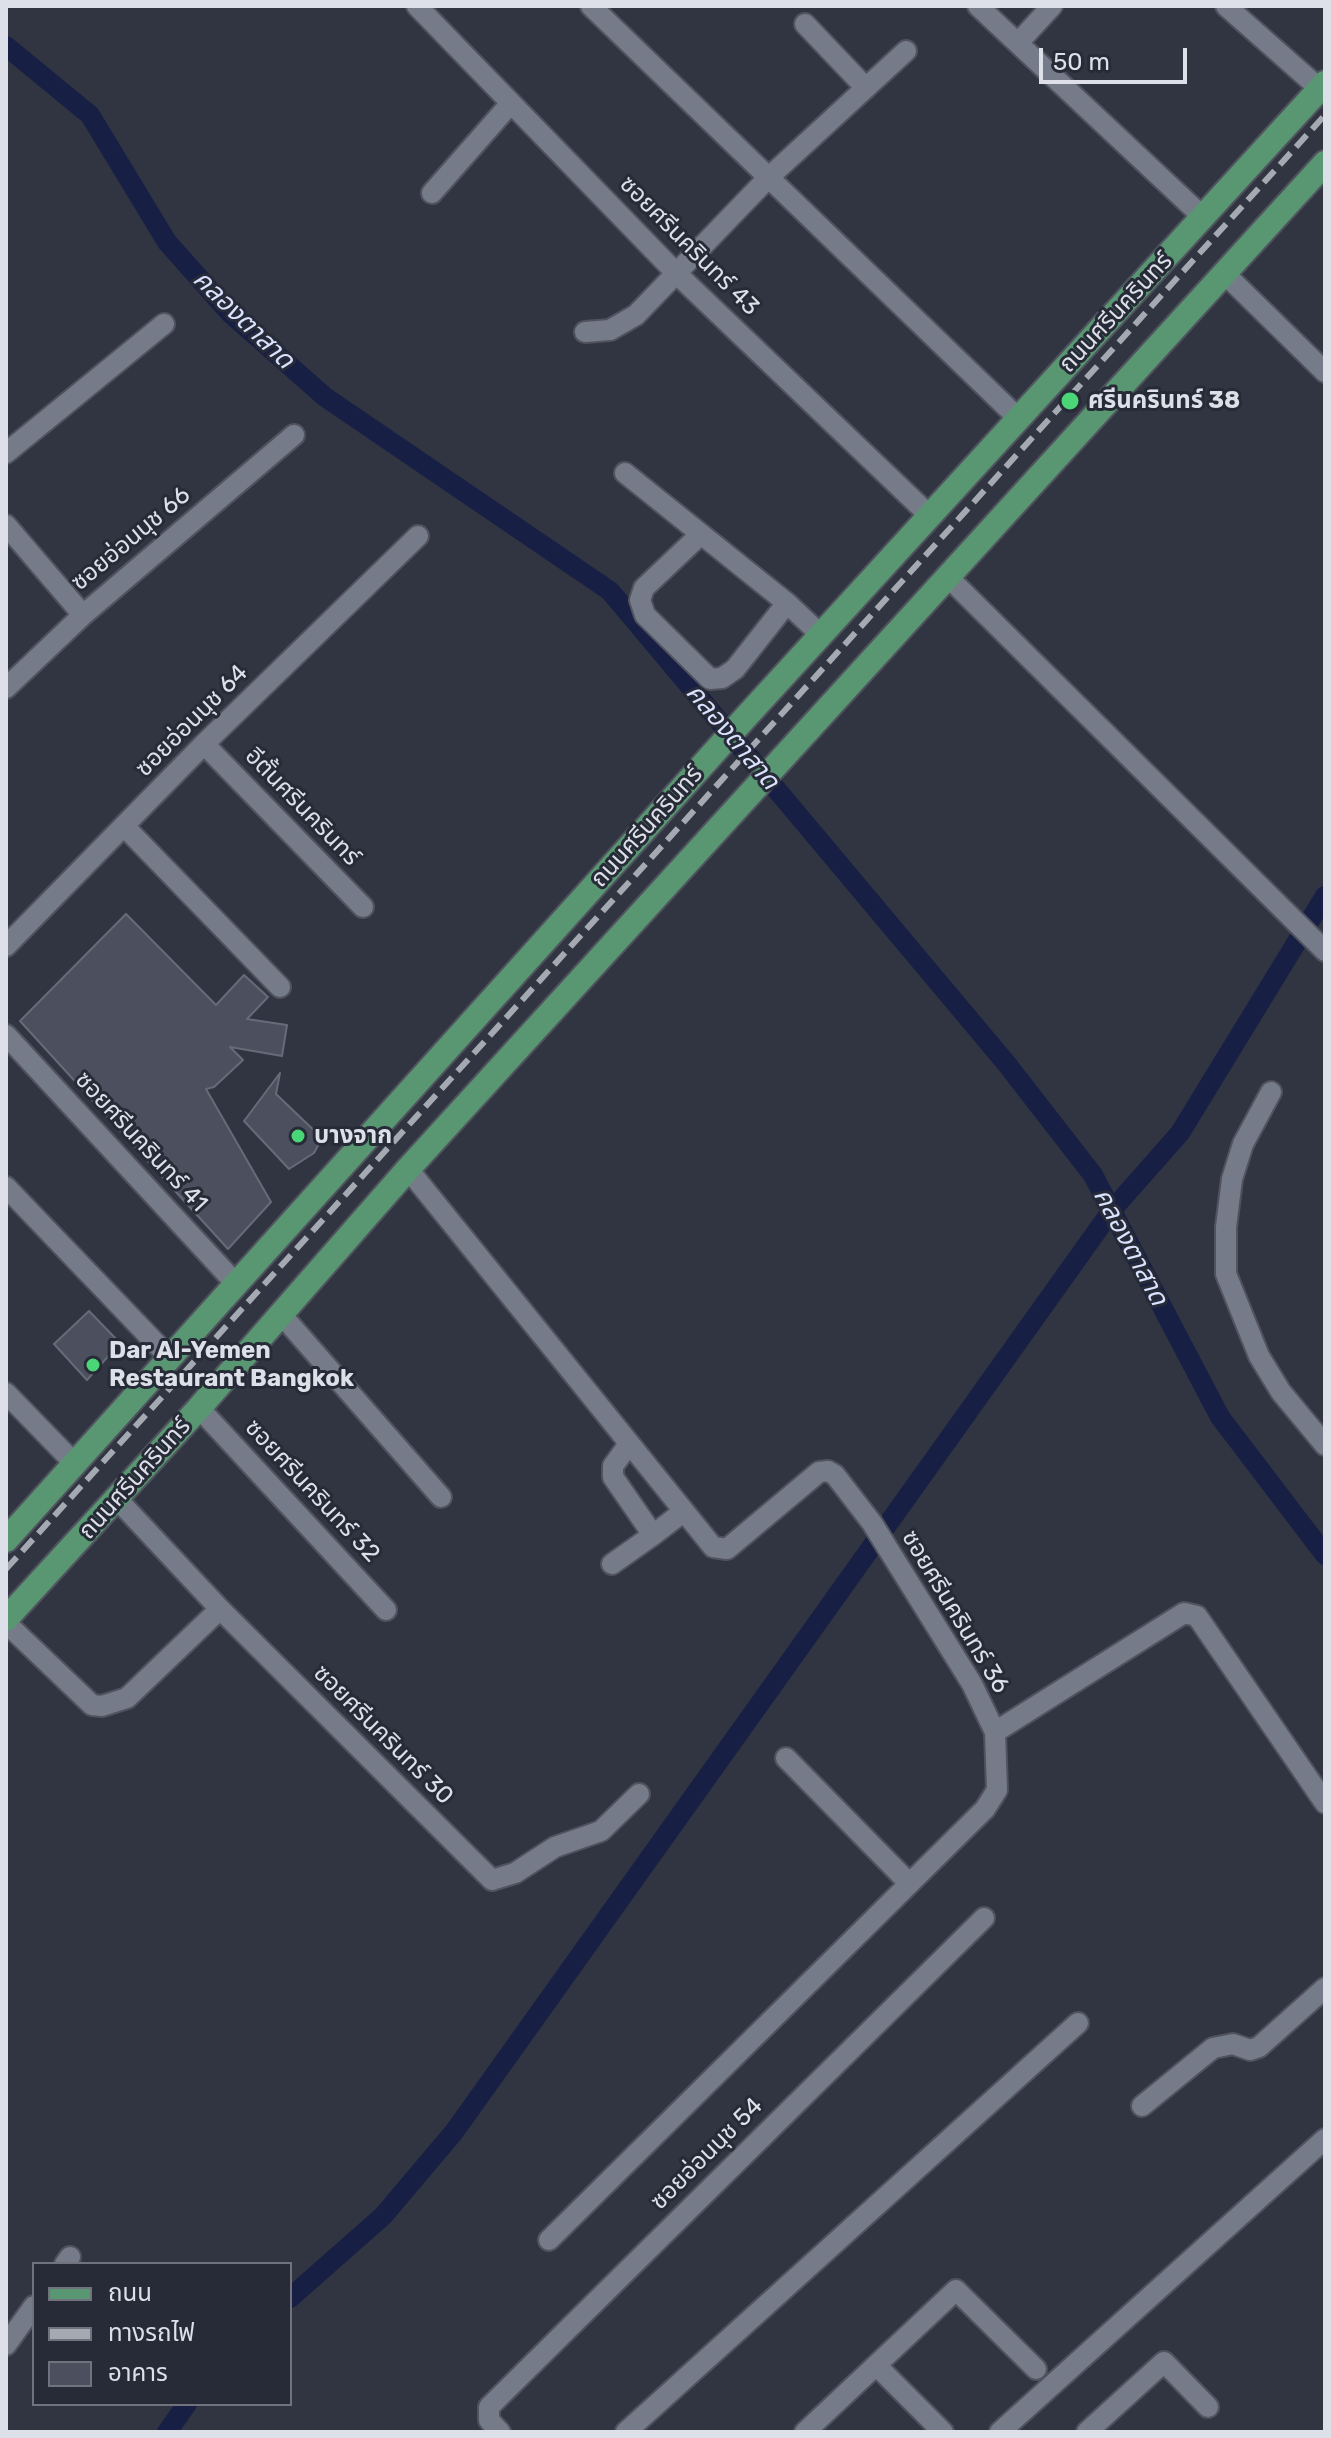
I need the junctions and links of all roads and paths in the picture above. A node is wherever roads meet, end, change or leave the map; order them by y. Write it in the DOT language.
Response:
graph roads {
  1 [pos="417,6"];
  2 [pos="591,6"];
  3 [pos="978,6"];
  4 [pos="1052,6"];
  5 [pos="1226,6"];
  6 [pos="805,24"];
  7 [pos="1018,43"];
  8 [pos="906,51"];
  9 [pos="1322,86"];
  10 [pos="866,88"];
  11 [pos="511,103"];
  12 [pos="1325,163"];
  13 [pos="768,178"];
  14 [pos="432,193"];
  15 [pos="1204,218"];
  16 [pos="676,273"];
  17 [pos="1224,273"];
  18 [pos="164,324"];
  19 [pos="585,332"];
  20 [pos="1325,372"];
  21 [pos="1019,419"];
  22 [pos="294,435"];
  23 [pos="6,453"];
  24 [pos="625,473"];
  25 [pos="930,516"];
  26 [pos="6,525"];
  27 [pos="701,534"];
  28 [pos="418,536"];
  29 [pos="948,577"];
  30 [pos="787,603"];
  31 [pos="83,615"];
  32 [pos="821,635"];
  33 [pos="6,688"];
  34 [pos="204,744"];
  35 [pos="124,826"];
  36 [pos="363,907"];
  37 [pos="6,946"];
  38 [pos="1325,951"];
  39 [pos="280,987"];
  40 [pos="6,1035"];
  41 [pos="1271,1092"];
  42 [pos="408,1169"];
  43 [pos="6,1187"];
  44 [pos="237,1285"];
  45 [pos="280,1313"];
  46 [pos="169,1357"];
  47 [pos="6,1393"];
  48 [pos="199,1408"];
  49 [pos="629,1444"];
  50 [pos="1325,1445"];
  51 [pos="75,1464"];
  52 [pos="441,1497"];
  53 [pos="117,1499"];
  54 [pos="683,1512"];
  55 [pos="653,1535"];
  56 [pos="6,1540"];
  57 [pos="612,1564"];
  58 [pos="220,1609"];
  59 [pos="386,1610"];
  60 [pos="6,1621"];
  61 [pos="995,1732"];
  62 [pos="786,1758"];
  63 [pos="639,1794"];
  64 [pos="1325,1803"];
  65 [pos="908,1882"];
  66 [pos="984,1918"];
  67 [pos="1325,1988"];
  68 [pos="1078,2023"];
  69 [pos="1142,2106"];
  70 [pos="1325,2139"];
  71 [pos="549,2240"];
  72 [pos="32,2311"];
  73 [pos="6,2345"];
  74 [pos="878,2367"];
  75 [pos="1036,2369"];
  76 [pos="1208,2407"];
  77 [pos="500,2432"];
  78 [pos="626,2432"];
  79 [pos="805,2432"];
  80 [pos="943,2432"];
  81 [pos="1000,2432"];
  82 [pos="1087,2432"];
  1 -- 11 [label="street, ซอยศรีนครินทร์ 43"];
  2 -- 13 [label="street"];
  3 -- 7 [label="street"];
  4 -- 7 [label="street"];
  5 -- 9 [label="street"];
  6 -- 10 [label="street"];
  7 -- 15 [label="street"];
  8 -- 10 [label="street"];
  9 -- 15 [label="main road, ถนนศรีนครินทร์"];
  10 -- 13 [label="street"];
  11 -- 14 [label="street"];
  11 -- 16 [label="street, ซอยศรีนครินทร์ 43"];
  12 -- 17 [label="main road, ถนนศรีนครินทร์"];
  13 -- 16 [label="street"];
  13 -- 21 [label="street"];
  15 -- 21 [label="main road, ถนนศรีนครินทร์"];
  16 -- 19 [label="street"];
  16 -- 25 [label="street, ซอยศรีนครินทร์ 43"];
  17 -- 20 [label="street"];
  17 -- 29 [label="main road, ถนนศรีนครินทร์"];
  18 -- 23 [label="street"];
  21 -- 25 [label="main road, ถนนศรีนครินทร์"];
  22 -- 31 [label="street, ซอยอ่อนนุช 66"];
  24 -- 27 [label="street"];
  25 -- 32 [label="main road, ถนนศรีนครินทร์"];
  26 -- 31 [label="street"];
  27 -- 30 [label="street"];
  27 -- 30 [label="street"];
  28 -- 34 [label="street, ซอยอ่อนนุช 64"];
  29 -- 38 [label="street"];
  29 -- 42 [label="main road, ถนนศรีนครินทร์"];
  30 -- 32 [label="street"];
  31 -- 33 [label="street, ซอยอ่อนนุช 66"];
  32 -- 44 [label="main road, ถนนศรีนครินทร์"];
  34 -- 35 [label="street, ซอยอ่อนนุช 64"];
  34 -- 36 [label="street, อีตั้นศรีนครินทร์"];
  35 -- 37 [label="street, ซอยอ่อนนุช 64"];
  35 -- 39 [label="street"];
  40 -- 44 [label="street, ซอยศรีนครินทร์ 41"];
  41 -- 50 [label="street"];
  42 -- 45 [label="main road, ถนนศรีนครินทร์"];
  42 -- 49 [label="street, ซอยศรีนครินทร์ 36"];
  43 -- 46 [label="street"];
  44 -- 46 [label="main road, ถนนศรีนครินทร์"];
  45 -- 48 [label="main road, ถนนศรีนครินทร์"];
  45 -- 52 [label="street"];
  46 -- 51 [label="main road, ถนนศรีนครินทร์"];
  47 -- 51 [label="street"];
  48 -- 53 [label="main road, ถนนศรีนครินทร์"];
  48 -- 59 [label="street, ซอยศรีนครินทร์ 32"];
  49 -- 54 [label="street, ซอยศรีนครินทร์ 36"];
  49 -- 55 [label="street"];
  51 -- 56 [label="main road, ถนนศรีนครินทร์"];
  53 -- 58 [label="street, ซอยศรีนครินทร์ 30"];
  53 -- 60 [label="main road, ถนนศรีนครินทร์"];
  54 -- 55 [label="street"];
  54 -- 61 [label="street, ซอยศรีนครินทร์ 36"];
  55 -- 57 [label="street"];
  58 -- 60 [label="street"];
  58 -- 63 [label="street, ซอยศรีนครินทร์ 30"];
  61 -- 64 [label="street"];
  61 -- 65 [label="street, ซอยศรีนครินทร์ 36"];
  62 -- 65 [label="street"];
  65 -- 71 [label="street, ซอยศรีนครินทร์ 36"];
  66 -- 77 [label="street, ซอยอ่อนนุช 54"];
  67 -- 69 [label="street"];
  68 -- 78 [label="street"];
  70 -- 81 [label="street"];
  72 -- 73 [label="street"];
  74 -- 75 [label="street"];
  74 -- 79 [label="street"];
  74 -- 80 [label="street"];
  76 -- 82 [label="street"];
}
